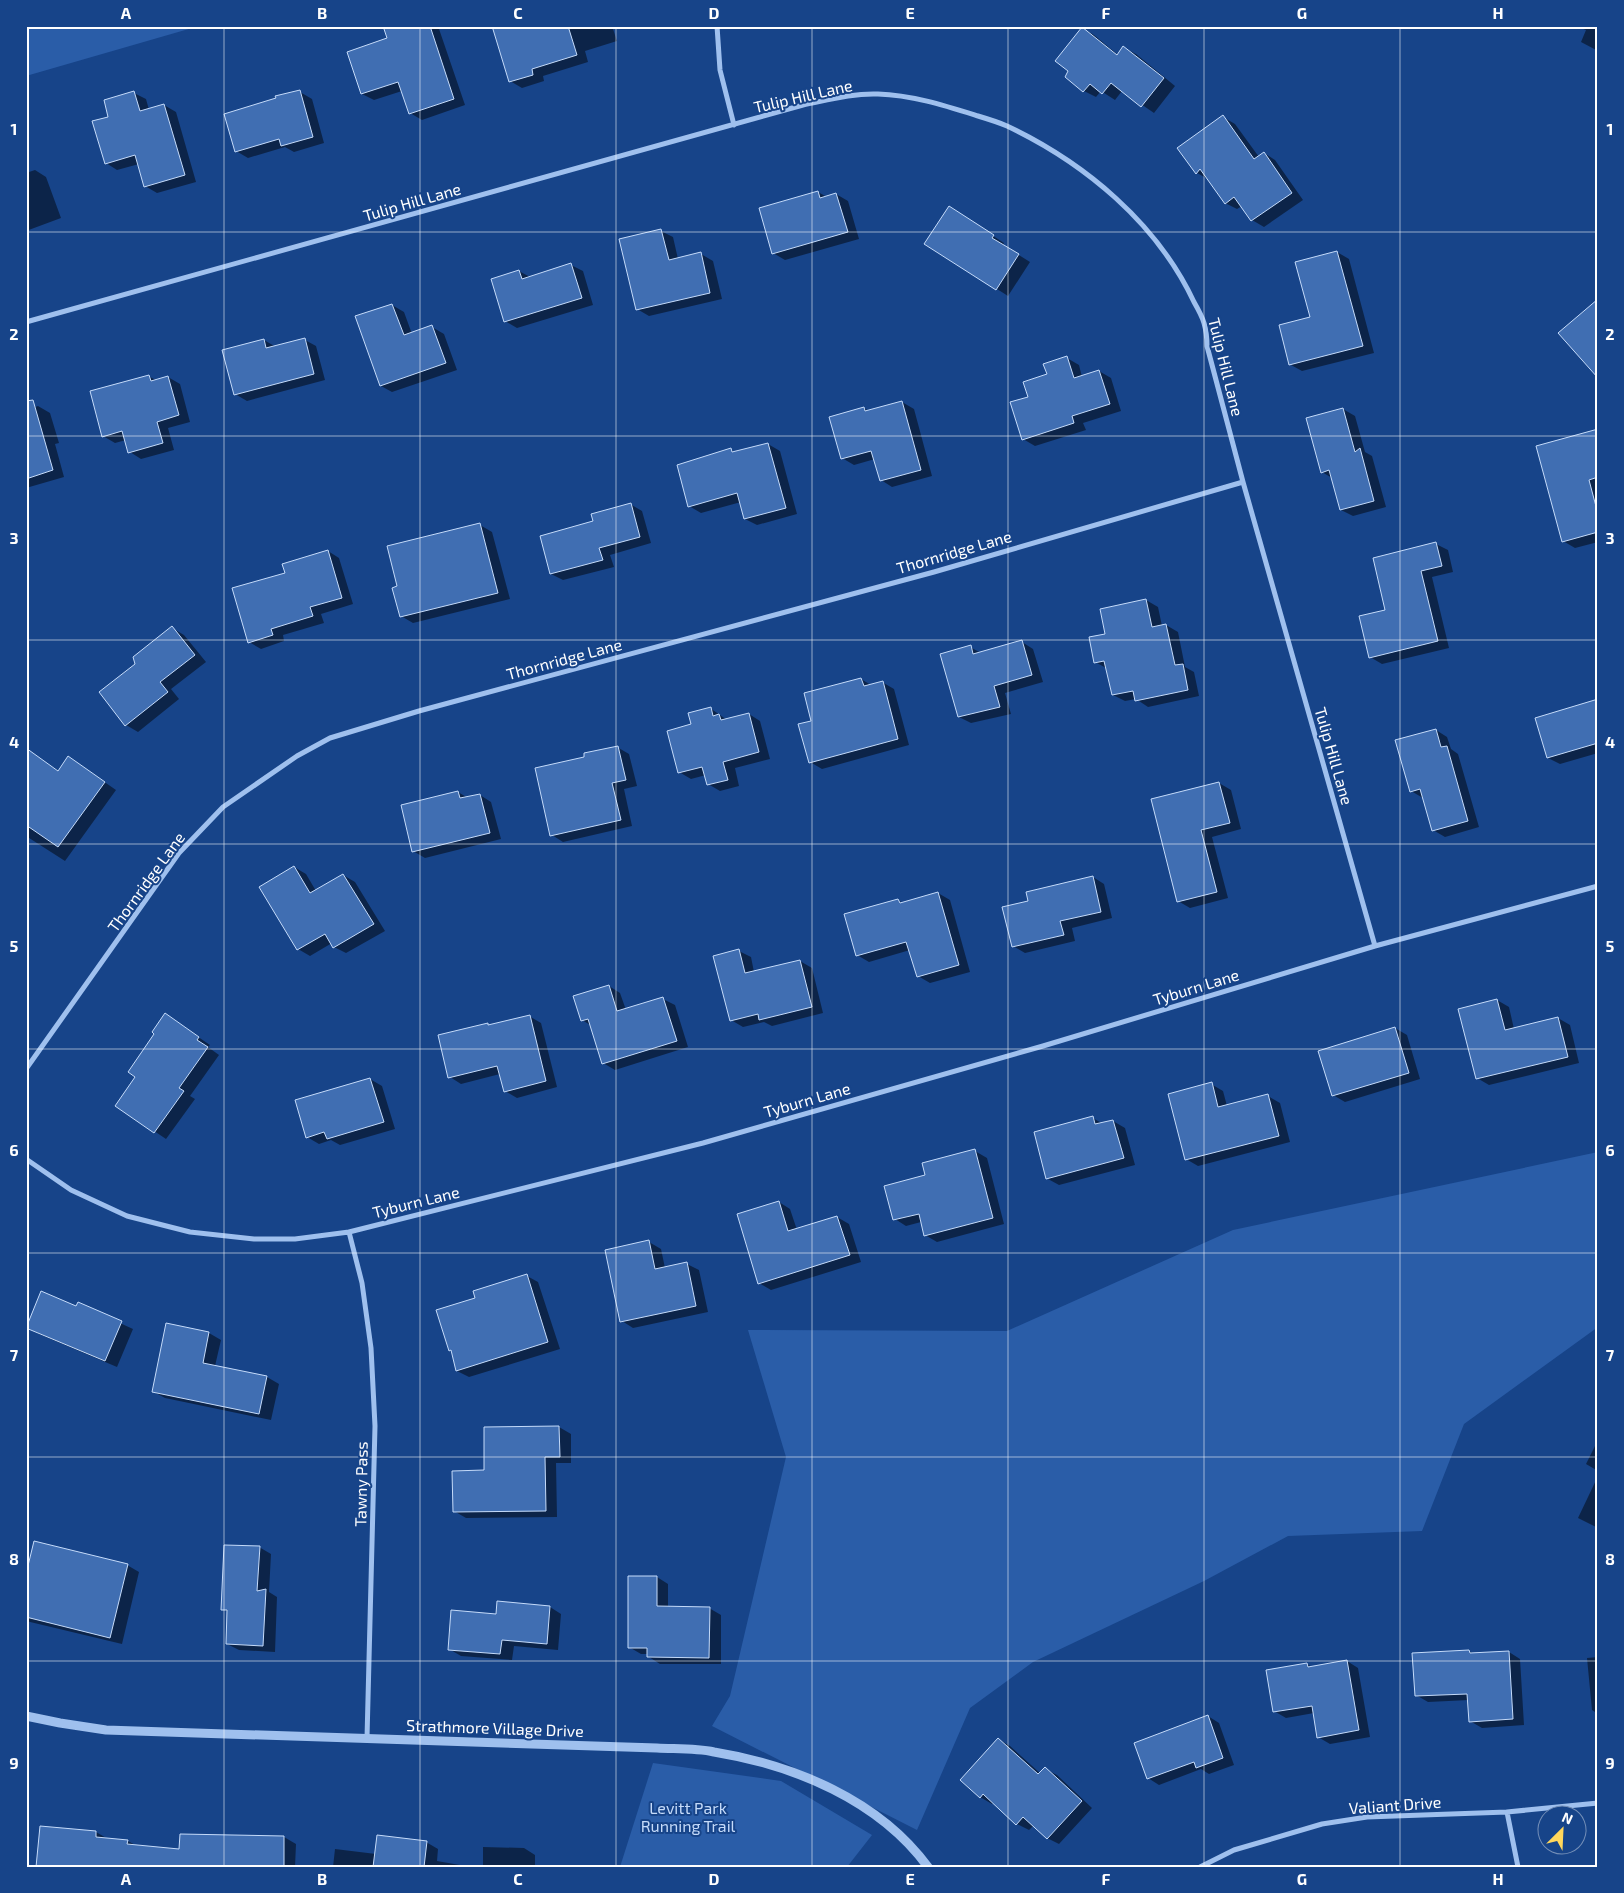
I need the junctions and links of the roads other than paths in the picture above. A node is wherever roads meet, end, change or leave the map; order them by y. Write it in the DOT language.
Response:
graph roads {
  1 [pos="717,26"];
  2 [pos="734,125"];
  3 [pos="26,322"];
  4 [pos="1243,482"];
  5 [pos="1598,886"];
  6 [pos="1375,946"];
  7 [pos="26,1069"];
  8 [pos="26,1159"];
  9 [pos="349,1232"];
  10 [pos="26,1716"];
  11 [pos="367,1738"];
  12 [pos="1598,1803"];
  13 [pos="1507,1812"];
  14 [pos="928,1867"];
  15 [pos="1200,1867"];
  16 [pos="1518,1867"];
  1 -- 2 [label="street"];
  2 -- 3 [label="street, Tulip Hill Lane"];
  2 -- 4 [label="street, Tulip Hill Lane"];
  4 -- 6 [label="street, Tulip Hill Lane"];
  4 -- 7 [label="street, Thornridge Lane"];
  5 -- 6 [label="street, Tyburn Lane"];
  6 -- 9 [label="street, Tyburn Lane"];
  8 -- 9 [label="street, Tyburn Lane"];
  9 -- 11 [label="street, Tawny Pass"];
  10 -- 11 [label="street, Strathmore Village Drive"];
  11 -- 14 [label="street, Strathmore Village Drive"];
  12 -- 13 [label="street, Valiant Drive"];
  13 -- 15 [label="street, Valiant Drive"];
  13 -- 16 [label="street"];
}
